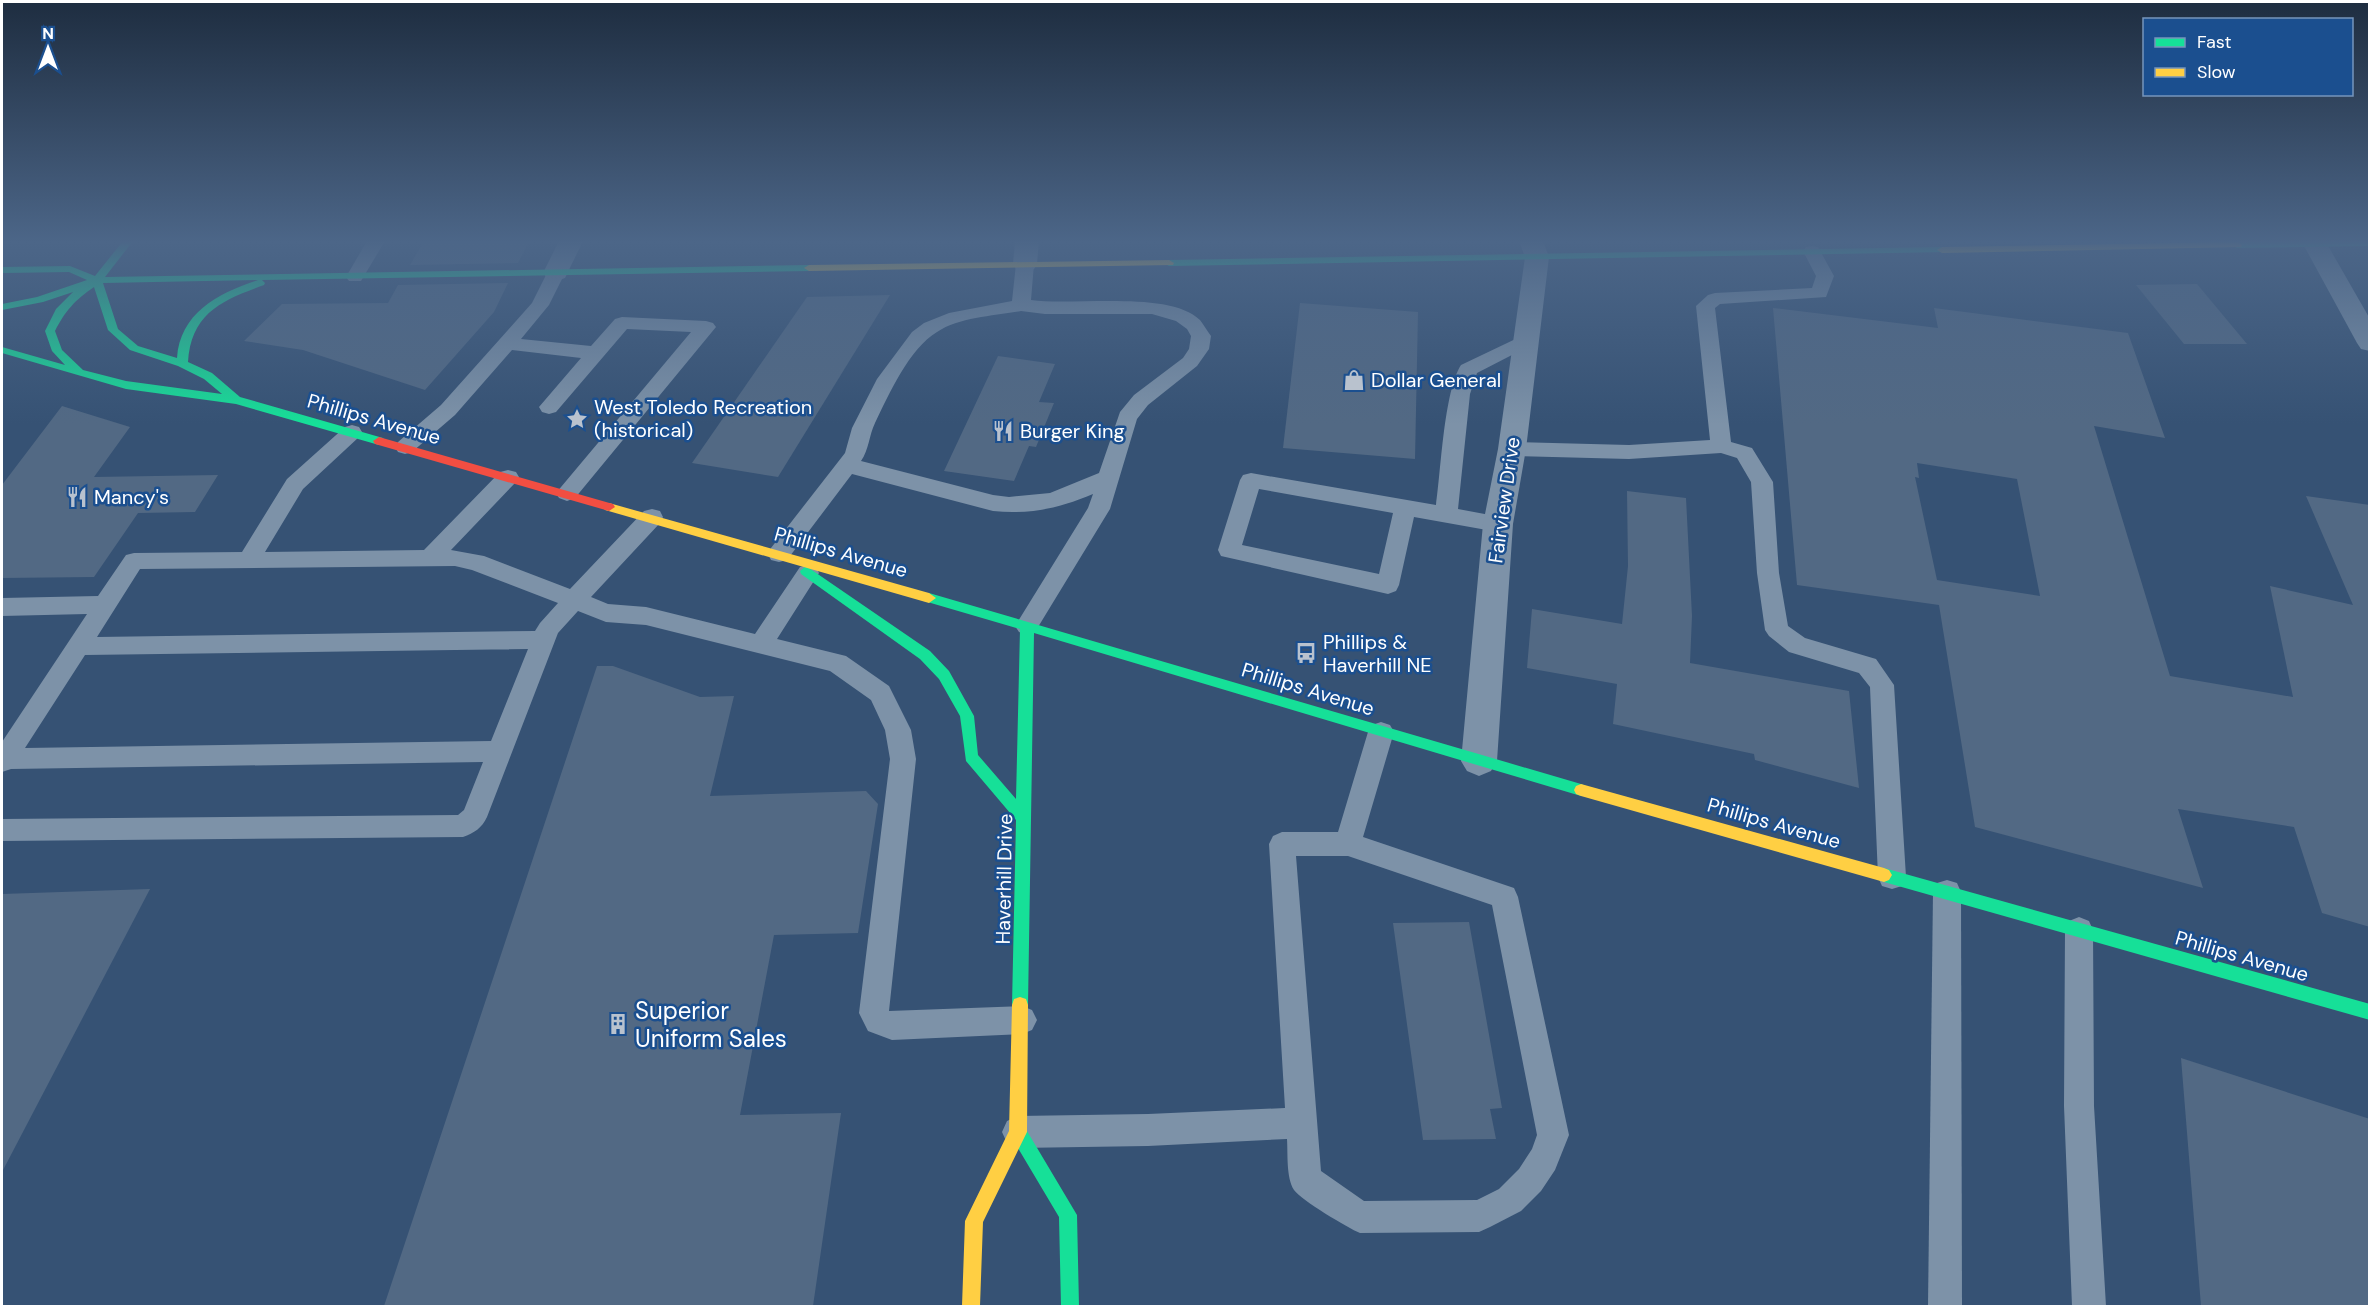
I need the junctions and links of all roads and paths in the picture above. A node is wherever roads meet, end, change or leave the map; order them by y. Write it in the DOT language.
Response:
graph roads {
  1 [pos="28,302"];
  2 [pos="68,302"];
  3 [pos="104,302"];
  4 [pos="221,302"];
  5 [pos="541,302"];
  6 [pos="1529,302"];
  7 [pos="1711,302"];
  8 [pos="2347,302"];
  9 [pos="1021,305"];
  10 [pos="2,307"];
  11 [pos="1526,340"];
  12 [pos="507,343"];
  13 [pos="2370,343"];
  14 [pos="2,350"];
  15 [pos="594,353"];
  16 [pos="182,364"];
  17 [pos="80,373"];
  18 [pos="236,400"];
  19 [pos="549,407"];
  20 [pos="352,432"];
  21 [pos="1721,446"];
  22 [pos="405,447"];
  23 [pos="1512,449"];
  24 [pos="848,465"];
  25 [pos="508,477"];
  26 [pos="1108,478"];
  27 [pos="567,494"];
  28 [pos="1405,509"];
  29 [pos="1446,516"];
  30 [pos="652,517"];
  31 [pos="1498,524"];
  32 [pos="779,554"];
  33 [pos="430,558"];
  34 [pos="249,560"];
  35 [pos="808,573"];
  36 [pos="574,600"];
  37 [pos="105,605"];
  38 [pos="2,607"];
  39 [pos="1027,626"];
  40 [pos="543,640"];
  41 [pos="761,644"];
  42 [pos="78,646"];
  43 [pos="1381,732"];
  44 [pos="500,751"];
  45 [pos="3,760"];
  46 [pos="1479,761"];
  47 [pos="1025,820"];
  48 [pos="2,830"];
  49 [pos="1348,844"];
  50 [pos="1892,877"];
  51 [pos="1947,892"];
  52 [pos="2079,930"];
  53 [pos="2370,1012"];
  54 [pos="1022,1020"];
  55 [pos="1302,1123"];
  56 [pos="1018,1132"];
  57 [pos="972,1306"];
  58 [pos="1070,1306"];
  59 [pos="1945,1306"];
  60 [pos="2089,1306"];
  1 -- 10 [label="main road"];
  2 -- 17 [label="main road, Phillips Avenue"];
  3 -- 16 [label="main road, Phillips Avenue"];
  4 -- 16 [label="main road"];
  5 -- 12 [label="lane"];
  6 -- 11 [label="street, Fairview Drive"];
  7 -- 21 [label="lane"];
  8 -- 13 [label="street"];
  9 -- 24 [label="lane"];
  9 -- 26 [label="lane"];
  11 -- 23 [label="street, Fairview Drive"];
  11 -- 29 [label="lane"];
  12 -- 15 [label="lane"];
  12 -- 22 [label="lane"];
  14 -- 17 [label="main road"];
  15 -- 19 [label="lane"];
  15 -- 27 [label="lane"];
  16 -- 18 [label="main road, Phillips Avenue"];
  17 -- 18 [label="main road, Phillips Avenue"];
  18 -- 20 [label="main road, Phillips Avenue"];
  20 -- 22 [label="main road, Phillips Avenue"];
  20 -- 34 [label="lane"];
  21 -- 23 [label="lane"];
  21 -- 50 [label="lane"];
  22 -- 25 [label="main road, Phillips Avenue"];
  23 -- 31 [label="street, Fairview Drive"];
  24 -- 26 [label="lane"];
  24 -- 32 [label="lane"];
  25 -- 27 [label="main road, Phillips Avenue"];
  25 -- 33 [label="lane"];
  26 -- 39 [label="lane"];
  27 -- 30 [label="main road, Phillips Avenue"];
  28 -- 28 [label="lane"];
  28 -- 29 [label="lane"];
  29 -- 31 [label="lane"];
  30 -- 32 [label="main road, Phillips Avenue"];
  30 -- 36 [label="lane"];
  31 -- 46 [label="street, Fairview Drive"];
  32 -- 35 [label="main road"];
  32 -- 39 [label="main road, Phillips Avenue"];
  33 -- 34 [label="lane"];
  33 -- 36 [label="lane"];
  34 -- 37 [label="lane"];
  35 -- 41 [label="lane"];
  35 -- 47 [label="main road"];
  36 -- 40 [label="lane"];
  36 -- 41 [label="lane"];
  37 -- 38 [label="lane"];
  37 -- 42 [label="lane"];
  39 -- 43 [label="main road, Phillips Avenue"];
  39 -- 47 [label="main road, Haverhill Drive"];
  40 -- 42 [label="lane"];
  40 -- 44 [label="lane"];
  41 -- 54 [label="lane"];
  42 -- 45 [label="lane"];
  43 -- 46 [label="main road, Phillips Avenue"];
  43 -- 49 [label="lane"];
  44 -- 45 [label="lane"];
  44 -- 48 [label="lane"];
  46 -- 50 [label="main road, Phillips Avenue"];
  47 -- 54 [label="main road, Haverhill Drive"];
  49 -- 55 [label="lane"];
  49 -- 55 [label="lane"];
  50 -- 51 [label="main road, Phillips Avenue"];
  51 -- 52 [label="main road, Phillips Avenue"];
  51 -- 59 [label="lane"];
  52 -- 53 [label="main road, Phillips Avenue"];
  52 -- 60 [label="lane"];
  54 -- 56 [label="main road, Haverhill Drive"];
  55 -- 56 [label="lane"];
  56 -- 57 [label="main road, Haverhill Drive"];
  56 -- 58 [label="main road"];
}
